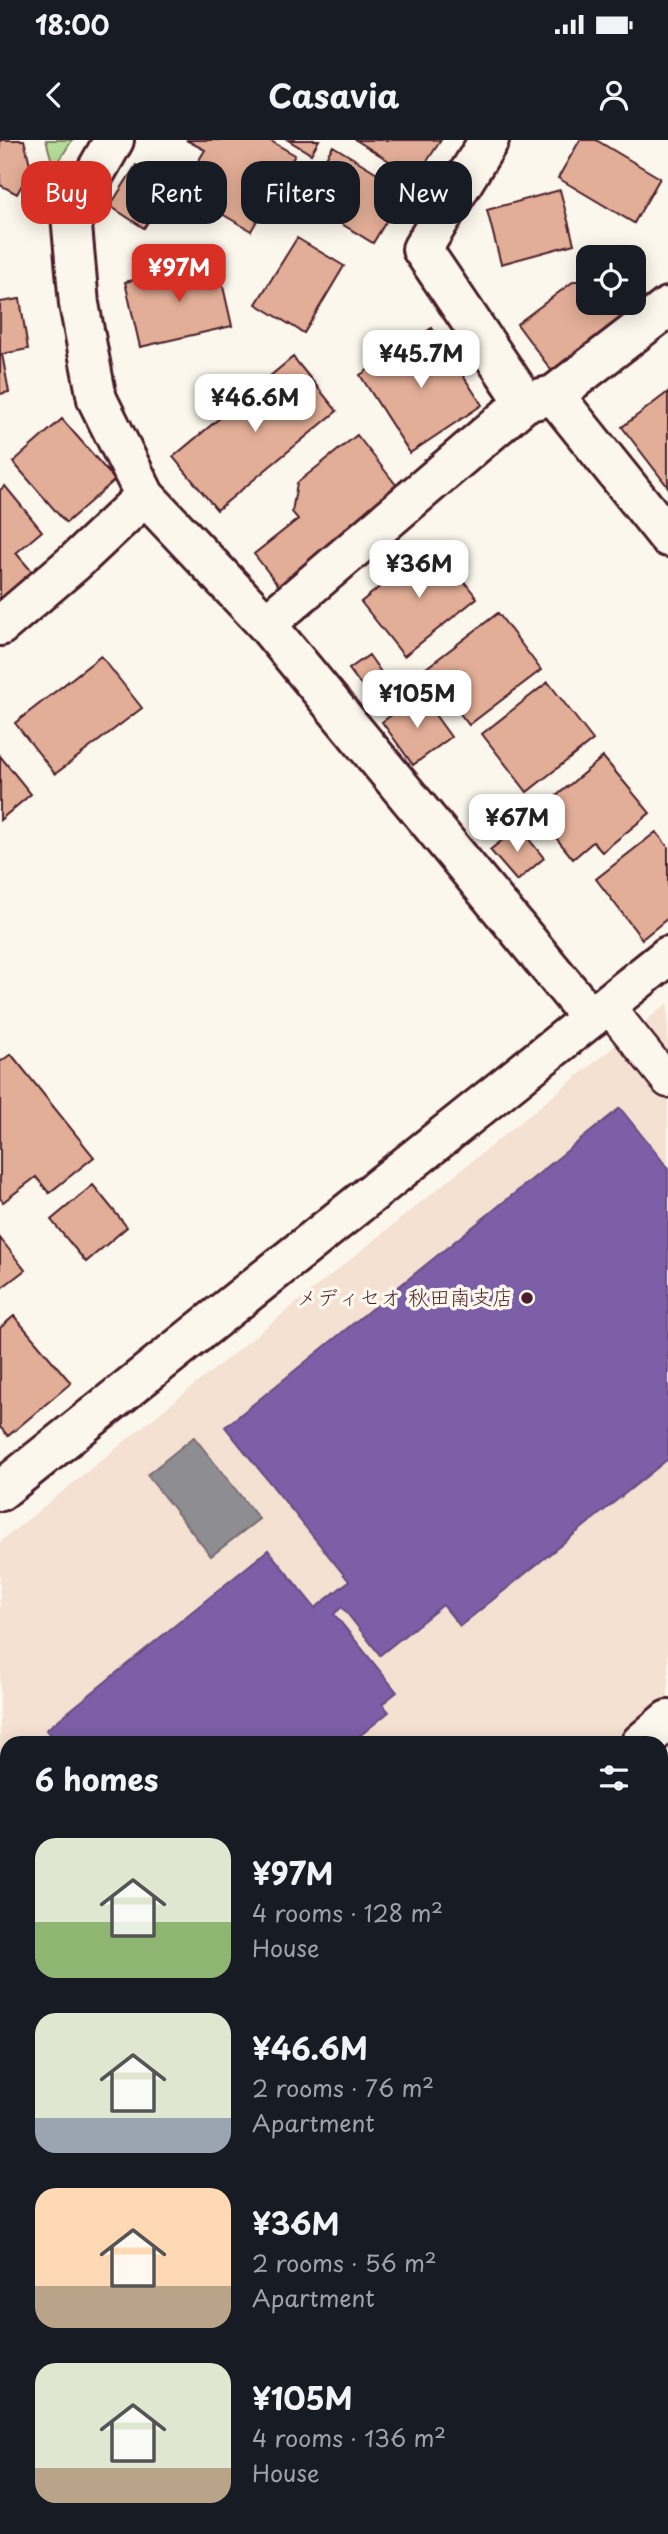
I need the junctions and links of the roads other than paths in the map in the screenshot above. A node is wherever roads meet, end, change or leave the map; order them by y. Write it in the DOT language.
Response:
graph roads {
  1 [pos="114,140"];
  2 [pos="489,140"];
  3 [pos="668,307"];
  4 [pos="539,398"];
  5 [pos="145,496"];
  6 [pos="668,537"];
  7 [pos="266,624"];
  8 [pos="0,626"];
  9 [pos="668,956"];
  10 [pos="599,1012"];
  11 [pos="668,1081"];
  12 [pos="0,1491"];
  13 [pos="668,1720"];
  14 [pos="649,1736"];
  1 -- 5 [label="street"];
  2 -- 4 [label="street"];
  3 -- 4 [label="street"];
  4 -- 6 [label="street"];
  4 -- 7 [label="street"];
  5 -- 7 [label="street"];
  5 -- 8 [label="street"];
  7 -- 10 [label="street"];
  9 -- 10 [label="street"];
  10 -- 11 [label="lane"];
  10 -- 12 [label="street"];
  13 -- 14 [label="street"];
}
